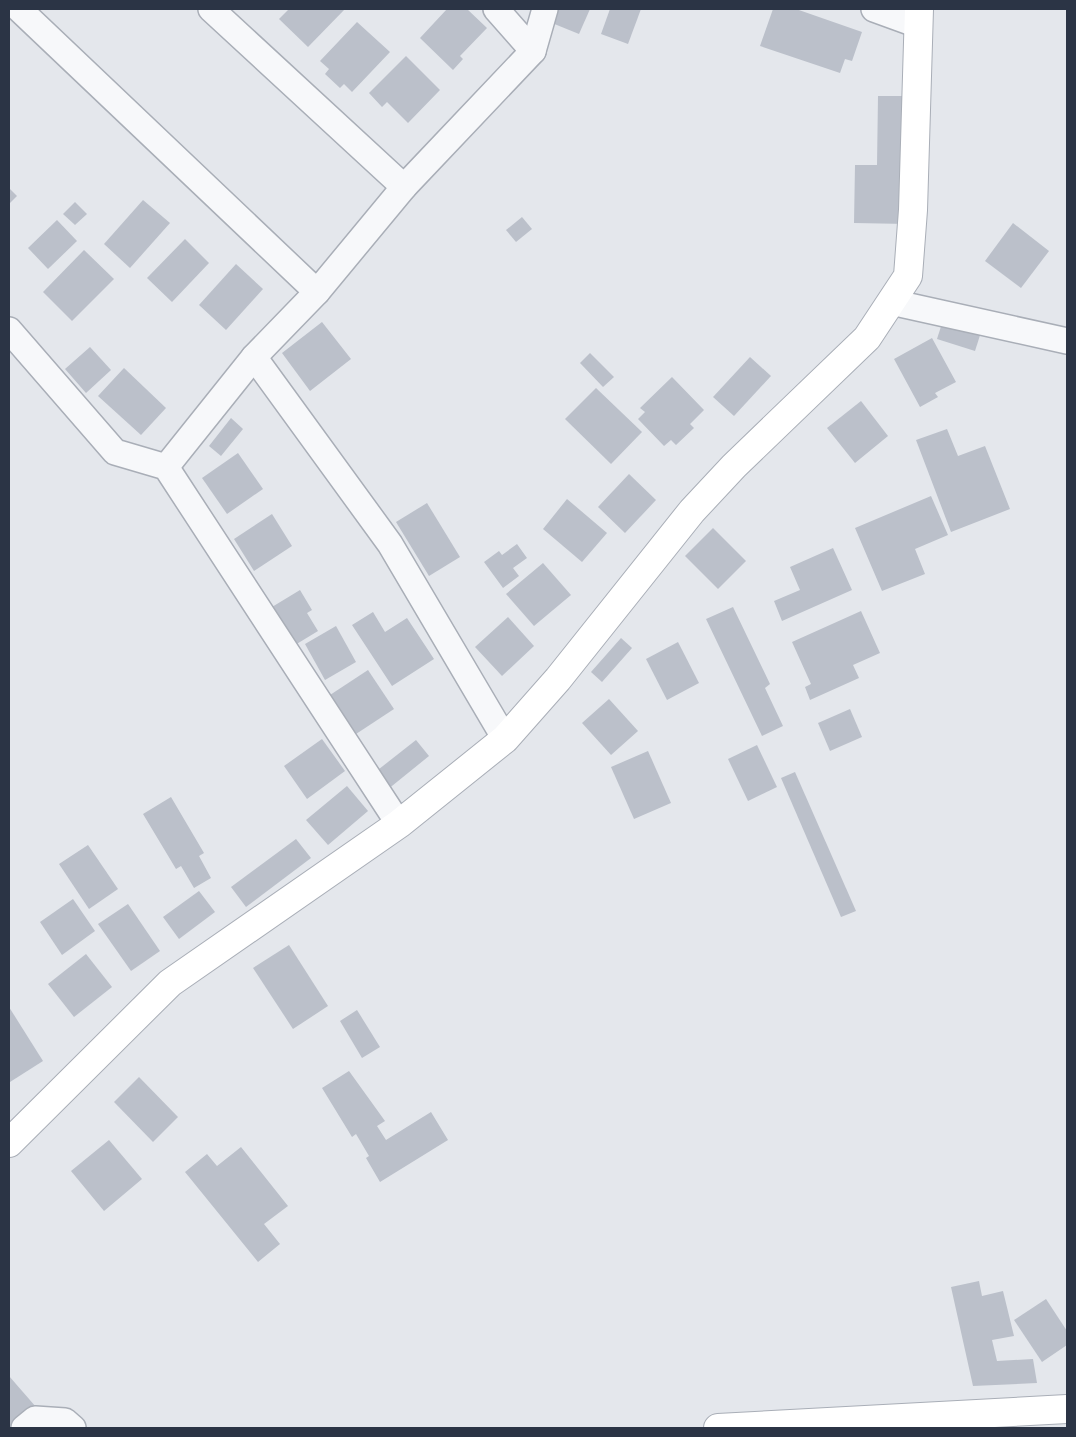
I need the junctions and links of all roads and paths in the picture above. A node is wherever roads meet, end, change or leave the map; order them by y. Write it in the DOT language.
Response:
graph roads {
  1 [pos="17,9"];
  2 [pos="211,9"];
  3 [pos="496,9"];
  4 [pos="545,9"];
  5 [pos="874,9"];
  6 [pos="9,16"];
  7 [pos="918,17"];
  8 [pos="533,51"];
  9 [pos="404,186"];
  10 [pos="317,292"];
  11 [pos="891,302"];
  12 [pos="9,330"];
  13 [pos="1067,341"];
  14 [pos="254,356"];
  15 [pos="166,467"];
  16 [pos="505,739"];
  17 [pos="399,824"];
  18 [pos="9,1143"];
  19 [pos="1067,1409"];
  20 [pos="900,1423"];
  21 [pos="24,1428"];
  22 [pos="73,1428"];
  23 [pos="718,1428"];
  1 -- 6 [label="street"];
  1 -- 10 [label="street"];
  2 -- 9 [label="street"];
  3 -- 8 [label="street"];
  4 -- 8 [label="street"];
  5 -- 7 [label="street"];
  7 -- 11 [label="street"];
  8 -- 9 [label="street"];
  9 -- 10 [label="street"];
  10 -- 14 [label="street"];
  11 -- 13 [label="street"];
  11 -- 16 [label="street"];
  12 -- 15 [label="street"];
  14 -- 15 [label="street"];
  14 -- 16 [label="street"];
  15 -- 17 [label="street"];
  16 -- 17 [label="street"];
  17 -- 18 [label="street"];
  19 -- 20 [label="street"];
  20 -- 23 [label="street"];
  21 -- 22 [label="street"];
}
